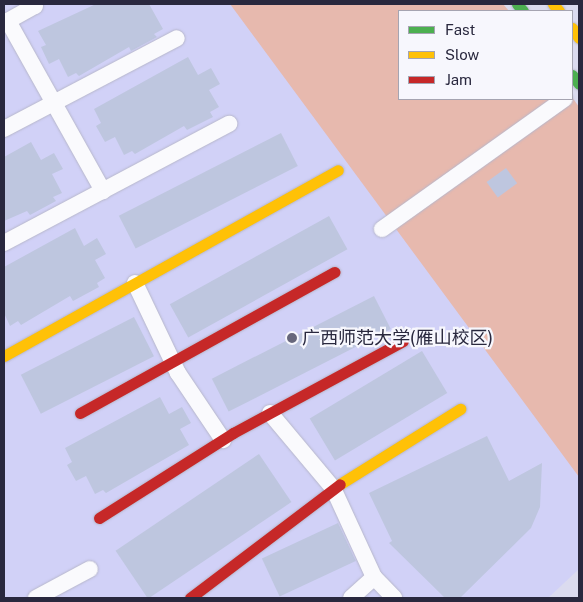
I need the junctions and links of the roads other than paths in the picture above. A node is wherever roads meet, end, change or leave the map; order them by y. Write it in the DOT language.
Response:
graph roads {
  1 [pos="36,4"];
  2 [pos="6,22"];
  3 [pos="177,38"];
  4 [pos="563,100"];
  5 [pos="54,103"];
  6 [pos="230,124"];
  7 [pos="4,129"];
  8 [pos="338,170"];
  9 [pos="103,191"];
  10 [pos="382,229"];
  11 [pos="4,243"];
  12 [pos="334,272"];
  13 [pos="135,283"];
  14 [pos="404,341"];
  15 [pos="4,356"];
  16 [pos="173,362"];
  17 [pos="460,409"];
  18 [pos="80,413"];
  19 [pos="270,413"];
  20 [pos="223,440"];
  21 [pos="333,488"];
  22 [pos="99,518"];
  23 [pos="90,569"];
  24 [pos="374,577"];
  25 [pos="36,598"];
  26 [pos="190,598"];
  27 [pos="352,598"];
  28 [pos="394,598"];
  1 -- 2 [label="street"];
  2 -- 5 [label="street"];
  3 -- 5 [label="street"];
  4 -- 10 [label="street"];
  5 -- 7 [label="street"];
  5 -- 9 [label="street"];
  6 -- 9 [label="street"];
  8 -- 13 [label="main road"];
  9 -- 11 [label="street"];
  12 -- 16 [label="main road"];
  13 -- 15 [label="main road"];
  13 -- 16 [label="street"];
  14 -- 19 [label="main road"];
  16 -- 18 [label="main road"];
  16 -- 20 [label="street"];
  17 -- 21 [label="main road"];
  19 -- 20 [label="main road"];
  19 -- 21 [label="street"];
  20 -- 22 [label="main road"];
  21 -- 24 [label="street"];
  21 -- 26 [label="main road"];
  23 -- 25 [label="street"];
  24 -- 27 [label="street"];
  24 -- 28 [label="street"];
}
